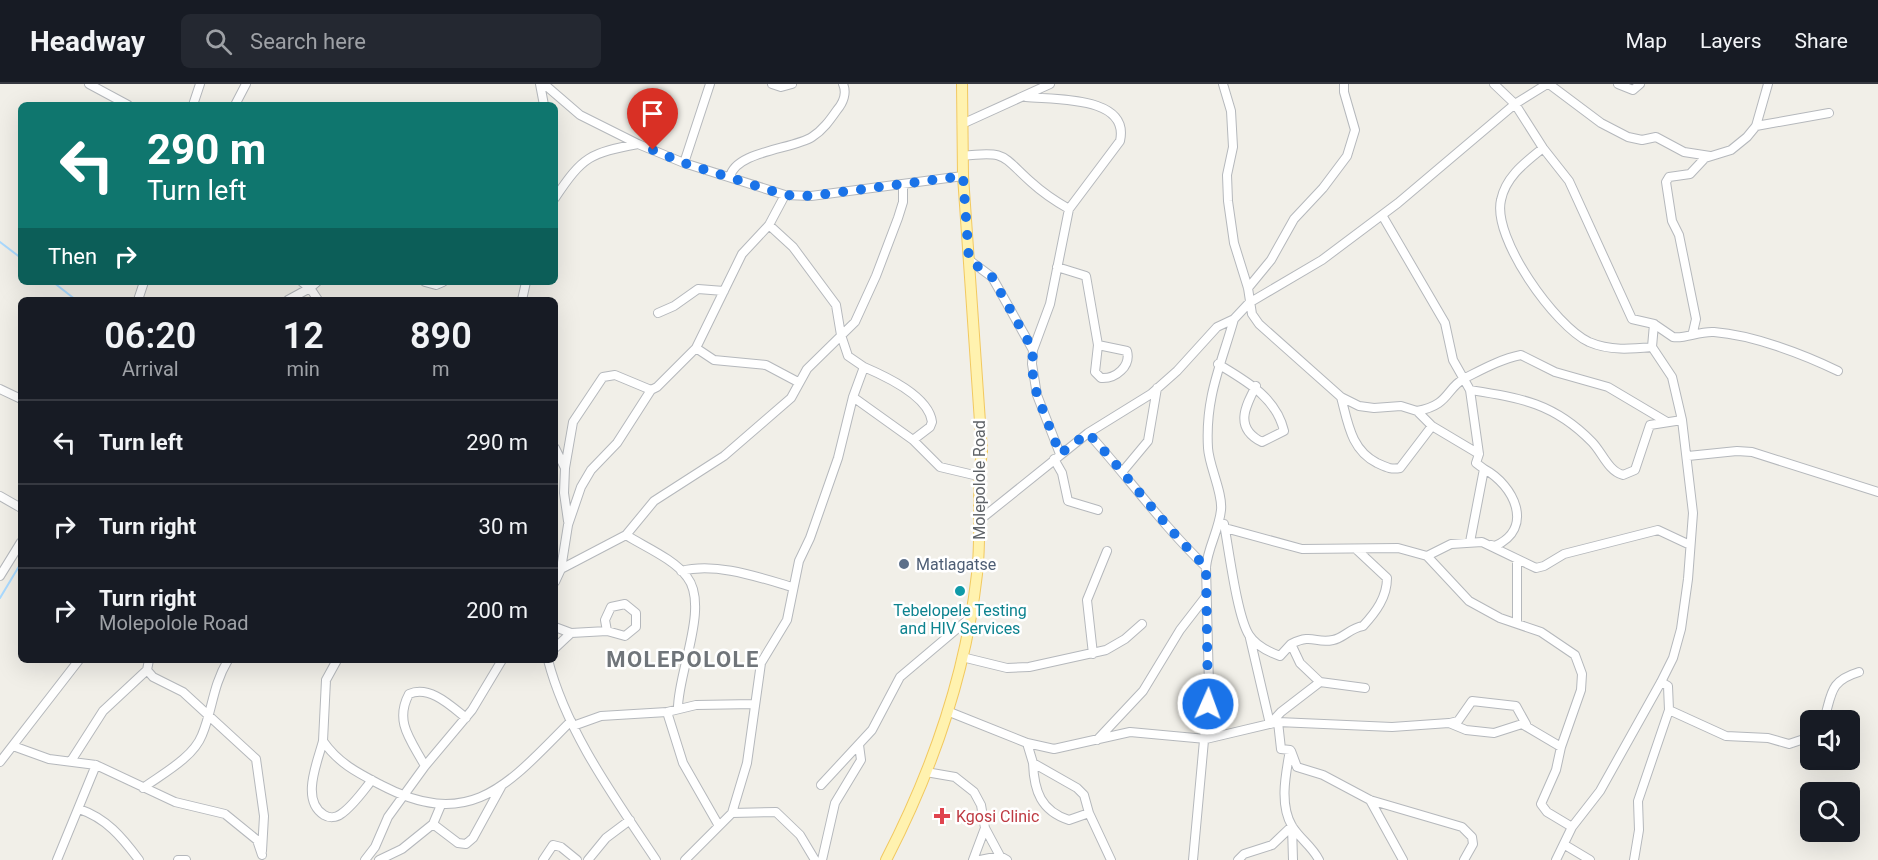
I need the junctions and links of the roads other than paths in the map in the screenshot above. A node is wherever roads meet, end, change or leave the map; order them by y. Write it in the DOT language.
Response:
graph roads {
  1 [pos="89,84"];
  2 [pos="200,84"];
  3 [pos="246,84"];
  4 [pos="542,84"];
  5 [pos="710,84"];
  6 [pos="772,84"];
  7 [pos="792,84"];
  8 [pos="843,84"];
  9 [pos="962,84"];
  10 [pos="1050,84"];
  11 [pos="1223,84"];
  12 [pos="1344,84"];
  13 [pos="1494,84"];
  14 [pos="1548,84"];
  15 [pos="1618,84"];
  16 [pos="1640,84"];
  17 [pos="1768,84"];
  18 [pos="1026,97"];
  19 [pos="122,102"];
  20 [pos="194,102"];
  21 [pos="237,102"];
  22 [pos="544,102"];
  23 [pos="1515,104"];
  24 [pos="1829,113"];
  25 [pos="962,124"];
  26 [pos="1756,126"];
  27 [pos="638,144"];
  28 [pos="1543,148"];
  29 [pos="962,156"];
  30 [pos="1716,157"];
  31 [pos="684,163"];
  32 [pos="963,176"];
  33 [pos="730,177"];
  34 [pos="903,185"];
  35 [pos="558,193"];
  36 [pos="785,195"];
  37 [pos="1069,209"];
  38 [pos="1382,215"];
  39 [pos="769,225"];
  40 [pos="969,260"];
  41 [pos="1058,267"];
  42 [pos="313,285"];
  43 [pos="1248,288"];
  44 [pos="724,291"];
  45 [pos="293,297"];
  46 [pos="1250,303"];
  47 [pos="657,313"];
  48 [pos="1234,319"];
  49 [pos="1654,324"];
  50 [pos="1694,332"];
  51 [pos="841,335"];
  52 [pos="1098,345"];
  53 [pos="1652,347"];
  54 [pos="696,348"];
  55 [pos="1033,350"];
  56 [pos="1218,364"];
  57 [pos="864,367"];
  58 [pos="1838,371"];
  59 [pos="1464,379"];
  60 [pos="798,382"];
  61 [pos="1256,386"];
  62 [pos="1158,388"];
  63 [pos="0,389"];
  64 [pos="651,390"];
  65 [pos="1470,390"];
  66 [pos="853,397"];
  67 [pos="1341,397"];
  68 [pos="18,398"];
  69 [pos="1417,411"];
  70 [pos="1682,420"];
  71 [pos="1667,422"];
  72 [pos="1432,426"];
  73 [pos="1088,433"];
  74 [pos="913,440"];
  75 [pos="558,454"];
  76 [pos="1479,454"];
  77 [pos="1057,456"];
  78 [pos="1688,456"];
  79 [pos="565,468"];
  80 [pos="1484,469"];
  81 [pos="1123,471"];
  82 [pos="978,476"];
  83 [pos="1878,492"];
  84 [pos="0,496"];
  85 [pos="18,506"];
  86 [pos="1221,509"];
  87 [pos="1098,510"];
  88 [pos="981,519"];
  89 [pos="568,525"];
  90 [pos="1225,528"];
  91 [pos="626,535"];
  92 [pos="1470,542"];
  93 [pos="1482,542"];
  94 [pos="1690,545"];
  95 [pos="18,546"];
  96 [pos="1356,549"];
  97 [pos="1107,551"];
  98 [pos="1427,556"];
  99 [pos="1517,560"];
  100 [pos="1206,567"];
  101 [pos="561,569"];
  102 [pos="1,571"];
  103 [pos="681,571"];
  104 [pos="558,576"];
  105 [pos="792,587"];
  106 [pos="1207,595"];
  107 [pos="971,617"];
  108 [pos="1517,623"];
  109 [pos="1142,624"];
  110 [pos="558,628"];
  111 [pos="607,631"];
  112 [pos="571,633"];
  113 [pos="1249,635"];
  114 [pos="1291,644"];
  115 [pos="558,645"];
  116 [pos="1093,654"];
  117 [pos="962,657"];
  118 [pos="77,663"];
  119 [pos="148,663"];
  120 [pos="226,663"];
  121 [pos="334,663"];
  122 [pos="500,663"];
  123 [pos="549,663"];
  124 [pos="147,670"];
  125 [pos="1859,672"];
  126 [pos="1320,682"];
  127 [pos="1661,682"];
  128 [pos="1365,688"];
  129 [pos="755,704"];
  130 [pos="678,709"];
  131 [pos="1669,710"];
  132 [pos="1827,710"];
  133 [pos="947,711"];
  134 [pos="667,712"];
  135 [pos="208,716"];
  136 [pos="466,718"];
  137 [pos="1274,723"];
  138 [pos="1449,723"];
  139 [pos="572,724"];
  140 [pos="1526,724"];
  141 [pos="1206,739"];
  142 [pos="1800,740"];
  143 [pos="323,741"];
  144 [pos="1096,741"];
  145 [pos="1027,743"];
  146 [pos="859,745"];
  147 [pos="13,746"];
  148 [pos="1561,747"];
  149 [pos="1290,750"];
  150 [pos="71,761"];
  151 [pos="0,762"];
  152 [pos="1033,763"];
  153 [pos="96,765"];
  154 [pos="425,765"];
  155 [pos="926,772"];
  156 [pos="372,780"];
  157 [pos="821,785"];
  158 [pos="501,786"];
  159 [pos="143,788"];
  160 [pos="403,796"];
  161 [pos="1370,800"];
  162 [pos="441,805"];
  163 [pos="79,809"];
  164 [pos="732,813"];
  165 [pos="1089,813"];
  166 [pos="630,820"];
  167 [pos="433,824"];
  168 [pos="718,826"];
  169 [pos="1292,826"];
  170 [pos="1572,827"];
  171 [pos="985,828"];
  172 [pos="1565,846"];
  173 [pos="262,858"];
  174 [pos="1004,858"];
  175 [pos="57,860"];
  176 [pos="139,860"];
  177 [pos="178,860"];
  178 [pos="186,860"];
  179 [pos="365,860"];
  180 [pos="379,860"];
  181 [pos="543,860"];
  182 [pos="577,860"];
  183 [pos="588,860"];
  184 [pos="656,860"];
  185 [pos="685,860"];
  186 [pos="815,860"];
  187 [pos="822,860"];
  188 [pos="886,860"];
  189 [pos="973,860"];
  190 [pos="980,860"];
  191 [pos="1111,860"];
  192 [pos="1192,860"];
  193 [pos="1238,860"];
  194 [pos="1293,860"];
  195 [pos="1319,860"];
  196 [pos="1403,860"];
  197 [pos="1464,860"];
  198 [pos="1556,860"];
  199 [pos="1590,860"];
  200 [pos="1634,860"];
  1 -- 19 [label="street"];
  2 -- 20 [label="street"];
  3 -- 21 [label="street"];
  4 -- 22 [label="street"];
  4 -- 27 [label="street"];
  5 -- 31 [label="street"];
  6 -- 7 [label="street"];
  8 -- 33 [label="street"];
  9 -- 25 [label="main road, Molepolole Road"];
  10 -- 18 [label="street"];
  11 -- 43 [label="street"];
  12 -- 43 [label="street"];
  13 -- 23 [label="street"];
  14 -- 23 [label="street"];
  14 -- 30 [label="street"];
  15 -- 16 [label="street"];
  17 -- 26 [label="street"];
  18 -- 25 [label="street"];
  18 -- 37 [label="street"];
  23 -- 28 [label="street"];
  23 -- 38 [label="street"];
  24 -- 26 [label="street"];
  25 -- 29 [label="main road, Molepolole Road"];
  26 -- 30 [label="street"];
  27 -- 31 [label="street"];
  27 -- 35 [label="street"];
  28 -- 49 [label="street"];
  28 -- 53 [label="street"];
  29 -- 32 [label="main road, Molepolole Road"];
  29 -- 37 [label="street"];
  30 -- 50 [label="street"];
  31 -- 33 [label="street"];
  32 -- 34 [label="street"];
  32 -- 40 [label="main road, Molepolole Road"];
  33 -- 36 [label="street"];
  34 -- 36 [label="street"];
  34 -- 51 [label="street"];
  36 -- 39 [label="street"];
  37 -- 41 [label="street"];
  38 -- 46 [label="street"];
  38 -- 59 [label="street"];
  39 -- 44 [label="street"];
  39 -- 51 [label="street"];
  40 -- 55 [label="street"];
  40 -- 82 [label="main road, Molepolole Road"];
  41 -- 52 [label="street"];
  41 -- 55 [label="street"];
  42 -- 45 [label="street"];
  43 -- 46 [label="street"];
  44 -- 47 [label="street"];
  44 -- 54 [label="street"];
  46 -- 48 [label="street"];
  46 -- 67 [label="street"];
  48 -- 56 [label="street"];
  48 -- 62 [label="street"];
  49 -- 50 [label="street"];
  49 -- 53 [label="street"];
  50 -- 58 [label="street"];
  51 -- 57 [label="street"];
  51 -- 60 [label="street"];
  52 -- 52 [label="street"];
  53 -- 70 [label="street"];
  54 -- 60 [label="street"];
  54 -- 64 [label="street"];
  55 -- 77 [label="street"];
  56 -- 61 [label="street"];
  56 -- 86 [label="street"];
  57 -- 66 [label="street"];
  57 -- 74 [label="street"];
  59 -- 65 [label="street"];
  59 -- 69 [label="street"];
  59 -- 71 [label="street"];
  60 -- 91 [label="street"];
  61 -- 61 [label="street"];
  62 -- 73 [label="street"];
  62 -- 81 [label="street"];
  63 -- 68 [label="street"];
  64 -- 79 [label="street"];
  64 -- 89 [label="street"];
  65 -- 71 [label="street"];
  65 -- 76 [label="street"];
  66 -- 74 [label="street"];
  66 -- 105 [label="street"];
  67 -- 69 [label="street"];
  67 -- 72 [label="street"];
  69 -- 72 [label="street"];
  70 -- 71 [label="street"];
  70 -- 78 [label="street"];
  72 -- 76 [label="street"];
  73 -- 77 [label="street"];
  73 -- 81 [label="street"];
  74 -- 82 [label="street"];
  75 -- 79 [label="street"];
  76 -- 80 [label="street"];
  77 -- 87 [label="street"];
  77 -- 88 [label="street"];
  78 -- 83 [label="street"];
  78 -- 94 [label="street"];
  79 -- 89 [label="street"];
  80 -- 92 [label="street"];
  80 -- 93 [label="street"];
  81 -- 100 [label="street"];
  82 -- 88 [label="main road, Molepolole Road"];
  84 -- 85 [label="street"];
  86 -- 90 [label="street"];
  86 -- 100 [label="street"];
  88 -- 107 [label="main road, Molepolole Road"];
  89 -- 101 [label="street"];
  90 -- 96 [label="street"];
  90 -- 113 [label="street"];
  91 -- 101 [label="street"];
  91 -- 103 [label="street"];
  92 -- 93 [label="street"];
  92 -- 98 [label="street"];
  93 -- 99 [label="street"];
  94 -- 99 [label="street"];
  94 -- 127 [label="street"];
  95 -- 102 [label="street"];
  96 -- 98 [label="street"];
  96 -- 114 [label="street"];
  97 -- 116 [label="street"];
  98 -- 108 [label="street"];
  99 -- 108 [label="street"];
  100 -- 106 [label="street"];
  101 -- 104 [label="street"];
  103 -- 105 [label="street"];
  103 -- 130 [label="street"];
  105 -- 129 [label="street"];
  106 -- 141 [label="street"];
  106 -- 144 [label="street"];
  107 -- 117 [label="main road, Molepolole Road"];
  107 -- 146 [label="street"];
  108 -- 148 [label="street"];
  109 -- 116 [label="street"];
  110 -- 112 [label="street"];
  111 -- 111 [label="street"];
  111 -- 112 [label="street"];
  112 -- 115 [label="street"];
  113 -- 114 [label="street"];
  113 -- 137 [label="street"];
  114 -- 126 [label="street"];
  116 -- 117 [label="street"];
  117 -- 133 [label="main road, Molepolole Road"];
  118 -- 147 [label="street"];
  119 -- 124 [label="street"];
  120 -- 135 [label="street"];
  121 -- 143 [label="street"];
  122 -- 136 [label="street"];
  123 -- 139 [label="street"];
  124 -- 135 [label="street"];
  124 -- 150 [label="street"];
  125 -- 132 [label="street"];
  126 -- 128 [label="street"];
  126 -- 137 [label="street"];
  127 -- 131 [label="street"];
  127 -- 170 [label="street"];
  129 -- 130 [label="street"];
  129 -- 164 [label="street"];
  130 -- 134 [label="street"];
  131 -- 142 [label="street"];
  131 -- 200 [label="street"];
  133 -- 145 [label="street"];
  133 -- 155 [label="main road, Molepolole Road"];
  134 -- 139 [label="street"];
  134 -- 168 [label="street"];
  135 -- 159 [label="street"];
  135 -- 173 [label="street"];
  136 -- 154 [label="street"];
  136 -- 154 [label="street"];
  137 -- 138 [label="street"];
  137 -- 141 [label="street"];
  137 -- 149 [label="street"];
  138 -- 140 [label="street"];
  138 -- 140 [label="street"];
  139 -- 158 [label="street"];
  139 -- 166 [label="street"];
  140 -- 148 [label="street"];
  141 -- 144 [label="street"];
  141 -- 192 [label="street"];
  143 -- 156 [label="street"];
  143 -- 156 [label="street"];
  144 -- 145 [label="street"];
  145 -- 152 [label="street"];
  146 -- 157 [label="street"];
  146 -- 187 [label="street"];
  147 -- 150 [label="street"];
  147 -- 151 [label="street"];
  148 -- 170 [label="street"];
  149 -- 161 [label="street"];
  149 -- 169 [label="street"];
  150 -- 153 [label="street"];
  152 -- 165 [label="street"];
  152 -- 165 [label="street"];
  153 -- 159 [label="street"];
  153 -- 163 [label="street"];
  154 -- 160 [label="street"];
  155 -- 171 [label="street"];
  155 -- 188 [label="main road, Molepolole Road"];
  156 -- 160 [label="street"];
  158 -- 162 [label="street"];
  158 -- 167 [label="street"];
  159 -- 173 [label="street"];
  160 -- 162 [label="street"];
  160 -- 179 [label="street"];
  161 -- 196 [label="street"];
  161 -- 197 [label="street"];
  162 -- 167 [label="street"];
  163 -- 175 [label="street"];
  163 -- 176 [label="street"];
  164 -- 168 [label="street"];
  164 -- 186 [label="street"];
  165 -- 191 [label="street"];
  166 -- 183 [label="street"];
  166 -- 184 [label="street"];
  167 -- 180 [label="street"];
  168 -- 185 [label="street"];
  169 -- 193 [label="street"];
  169 -- 194 [label="street"];
  169 -- 195 [label="street"];
  170 -- 172 [label="street"];
  171 -- 174 [label="street"];
  171 -- 189 [label="street"];
  172 -- 198 [label="street"];
  172 -- 199 [label="street"];
  174 -- 190 [label="street"];
  177 -- 178 [label="street"];
  181 -- 182 [label="street"];
}
